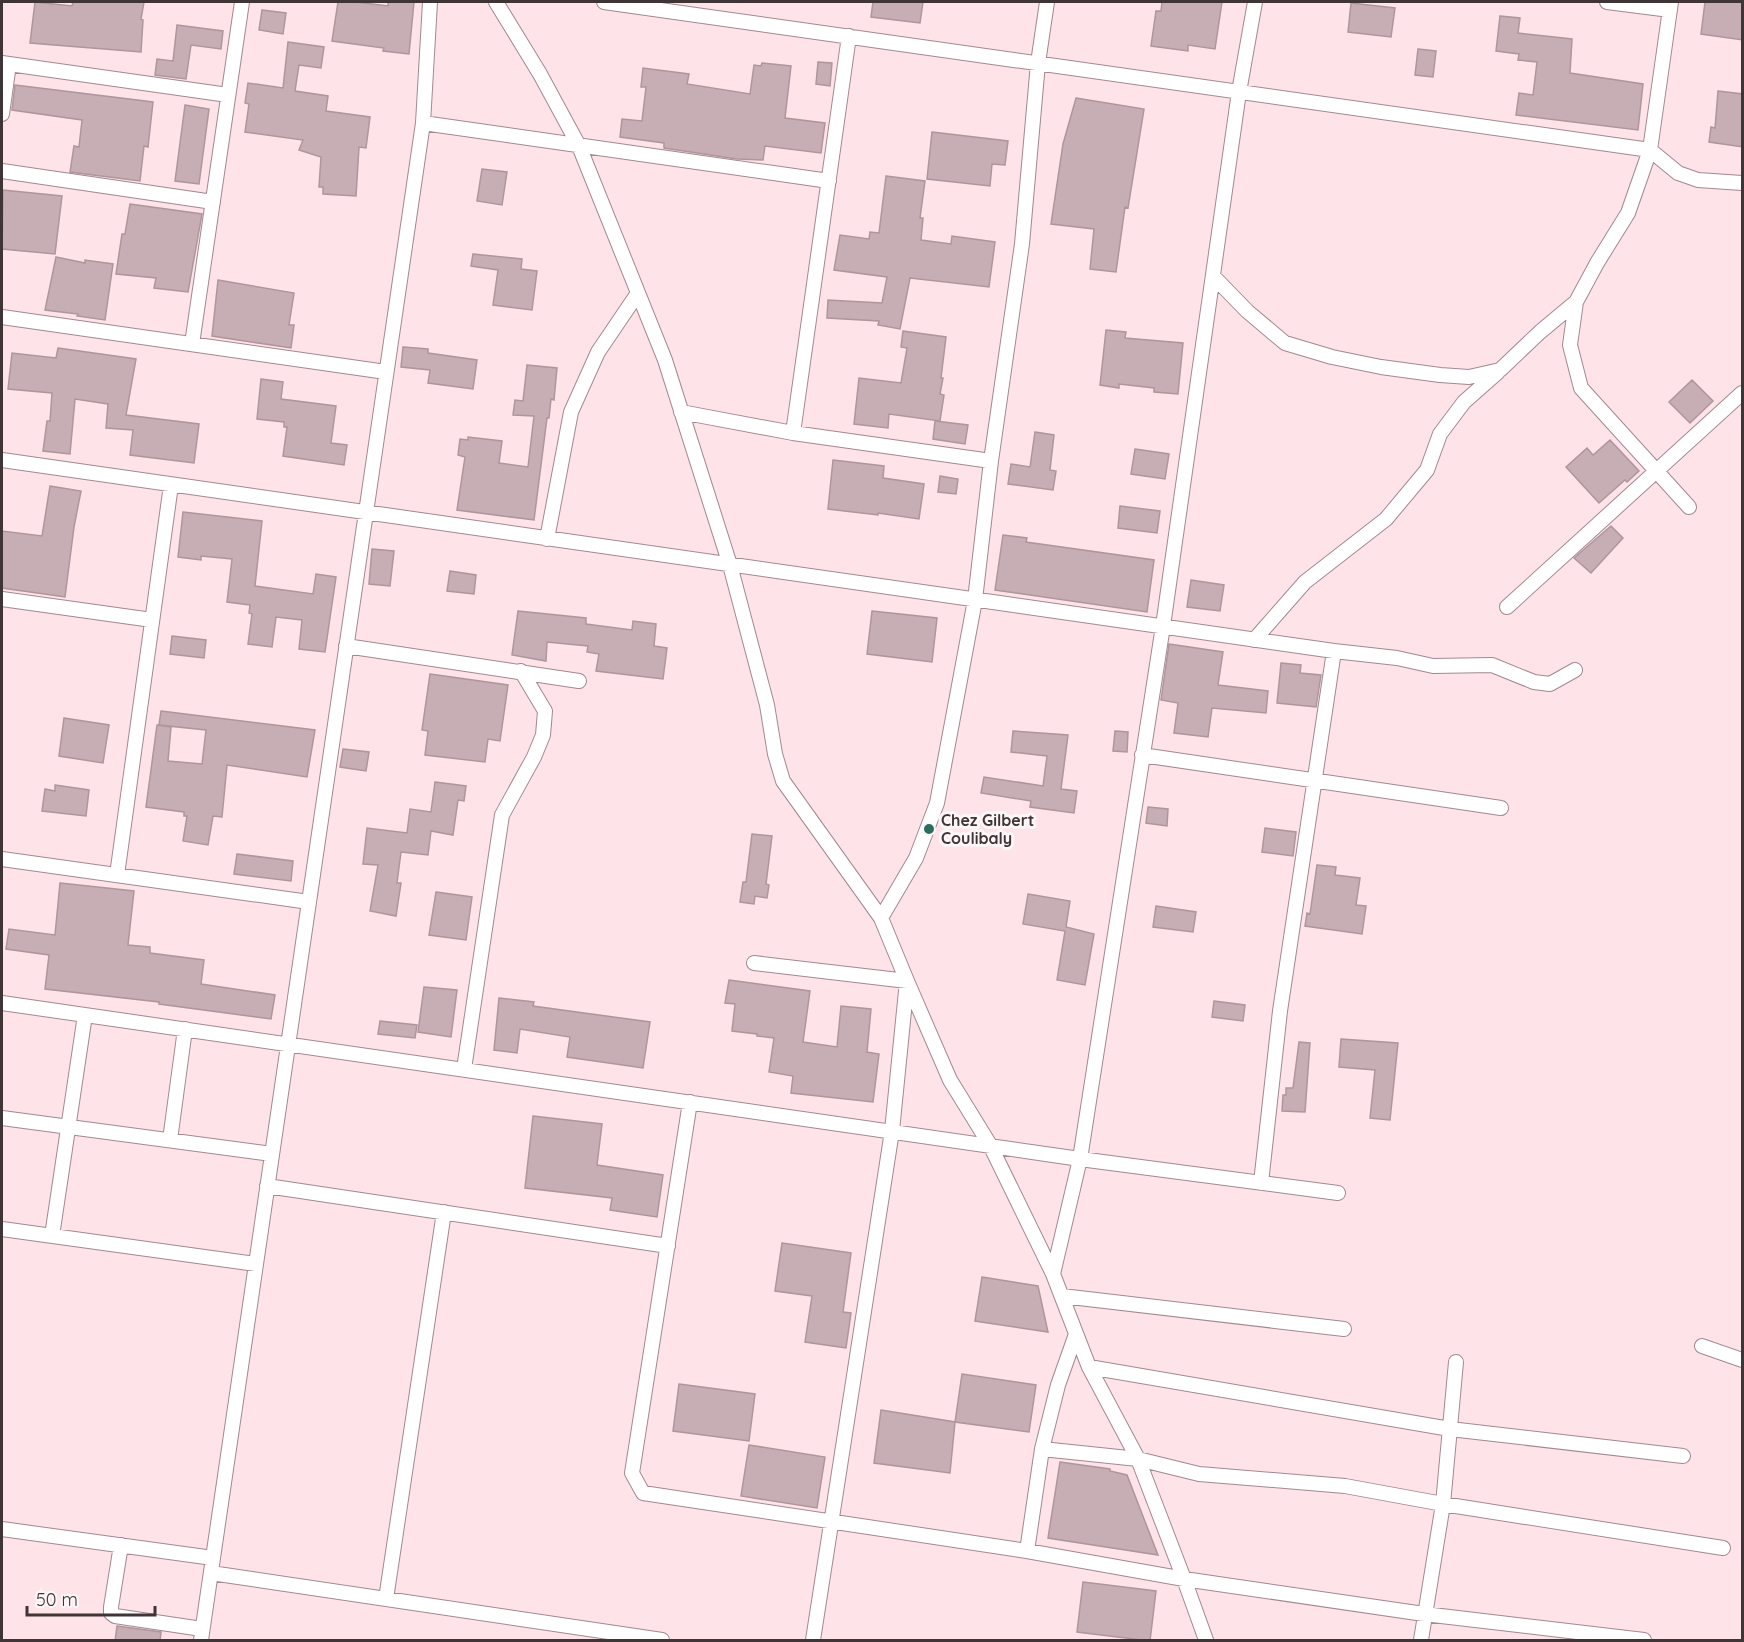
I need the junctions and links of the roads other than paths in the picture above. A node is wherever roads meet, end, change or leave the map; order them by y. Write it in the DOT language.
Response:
graph roads {
  1 [pos="242,2"];
  2 [pos="430,2"];
  3 [pos="496,2"];
  4 [pos="604,2"];
  5 [pos="1047,2"];
  6 [pos="1255,2"];
  7 [pos="1607,2"];
  8 [pos="624,3"];
  9 [pos="1671,6"];
  10 [pos="849,36"];
  11 [pos="5,63"];
  12 [pos="1038,63"];
  13 [pos="1239,92"];
  14 [pos="228,95"];
  15 [pos="2,114"];
  16 [pos="423,123"];
  17 [pos="579,146"];
  18 [pos="1650,150"];
  19 [pos="2,171"];
  20 [pos="829,181"];
  21 [pos="1743,183"];
  22 [pos="213,202"];
  23 [pos="1213,276"];
  24 [pos="638,293"];
  25 [pos="1576,302"];
  26 [pos="2,317"];
  27 [pos="192,344"];
  28 [pos="1500,370"];
  29 [pos="386,372"];
  30 [pos="1743,393"];
  31 [pos="681,412"];
  32 [pos="793,433"];
  33 [pos="2,460"];
  34 [pos="991,461"];
  35 [pos="1657,471"];
  36 [pos="171,485"];
  37 [pos="1689,507"];
  38 [pos="366,513"];
  39 [pos="547,539"];
  40 [pos="730,565"];
  41 [pos="2,599"];
  42 [pos="975,600"];
  43 [pos="1507,607"];
  44 [pos="152,620"];
  45 [pos="1163,626"];
  46 [pos="1254,640"];
  47 [pos="346,646"];
  48 [pos="1334,651"];
  49 [pos="1575,670"];
  50 [pos="521,671"];
  51 [pos="579,681"];
  52 [pos="1142,755"];
  53 [pos="1316,782"];
  54 [pos="1501,808"];
  55 [pos="2,860"];
  56 [pos="117,875"];
  57 [pos="309,902"];
  58 [pos="881,918"];
  59 [pos="754,963"];
  60 [pos="907,981"];
  61 [pos="2,1003"];
  62 [pos="85,1015"];
  63 [pos="185,1029"];
  64 [pos="288,1044"];
  65 [pos="464,1069"];
  66 [pos="690,1102"];
  67 [pos="2,1118"];
  68 [pos="69,1127"];
  69 [pos="892,1131"];
  70 [pos="170,1140"];
  71 [pos="990,1145"];
  72 [pos="272,1154"];
  73 [pos="1080,1159"];
  74 [pos="1261,1183"];
  75 [pos="267,1186"];
  76 [pos="1338,1193"];
  77 [pos="444,1212"];
  78 [pos="2,1229"];
  79 [pos="52,1236"];
  80 [pos="668,1246"];
  81 [pos="256,1264"];
  82 [pos="1053,1274"];
  83 [pos="1062,1296"];
  84 [pos="1344,1329"];
  85 [pos="1076,1334"];
  86 [pos="1702,1346"];
  87 [pos="1743,1360"];
  88 [pos="1456,1362"];
  89 [pos="1089,1367"];
  90 [pos="1450,1429"];
  91 [pos="1042,1449"];
  92 [pos="1683,1456"];
  93 [pos="1138,1460"];
  94 [pos="1443,1504"];
  95 [pos="832,1523"];
  96 [pos="2,1528"];
  97 [pos="120,1545"];
  98 [pos="1723,1548"];
  99 [pos="1027,1551"];
  100 [pos="213,1558"];
  101 [pos="210,1573"];
  102 [pos="1184,1579"];
  103 [pos="386,1599"];
  104 [pos="1424,1614"];
  105 [pos="202,1635"];
  106 [pos="617,1637"];
  107 [pos="662,1641"];
  108 [pos="813,1641"];
  109 [pos="1206,1641"];
  110 [pos="1421,1641"];
  111 [pos="1644,1641"];
  1 -- 14 [label="street"];
  2 -- 16 [label="street"];
  3 -- 17 [label="street"];
  4 -- 8 [label="street"];
  5 -- 12 [label="street"];
  6 -- 13 [label="street"];
  7 -- 9 [label="street"];
  8 -- 10 [label="street"];
  9 -- 18 [label="street"];
  10 -- 12 [label="street"];
  10 -- 20 [label="street"];
  11 -- 14 [label="street"];
  11 -- 15 [label="street"];
  12 -- 13 [label="street"];
  12 -- 34 [label="street"];
  13 -- 18 [label="street"];
  13 -- 23 [label="street"];
  14 -- 22 [label="street"];
  16 -- 17 [label="street"];
  16 -- 29 [label="street"];
  17 -- 20 [label="street"];
  17 -- 24 [label="street"];
  18 -- 21 [label="street"];
  18 -- 25 [label="street"];
  19 -- 22 [label="street"];
  20 -- 32 [label="street"];
  22 -- 27 [label="street"];
  23 -- 28 [label="street"];
  23 -- 45 [label="street"];
  24 -- 31 [label="street"];
  24 -- 39 [label="street"];
  25 -- 28 [label="street"];
  25 -- 35 [label="street"];
  26 -- 27 [label="street"];
  27 -- 29 [label="street"];
  28 -- 46 [label="street"];
  29 -- 38 [label="street"];
  30 -- 35 [label="street"];
  31 -- 32 [label="street"];
  31 -- 40 [label="street"];
  32 -- 34 [label="street"];
  33 -- 36 [label="street"];
  34 -- 42 [label="street"];
  35 -- 37 [label="street"];
  35 -- 43 [label="street"];
  36 -- 38 [label="street"];
  36 -- 44 [label="street"];
  38 -- 39 [label="street"];
  38 -- 47 [label="street"];
  39 -- 40 [label="street"];
  40 -- 42 [label="street"];
  40 -- 58 [label="street"];
  41 -- 44 [label="street"];
  42 -- 45 [label="street"];
  42 -- 58 [label="street"];
  44 -- 56 [label="street"];
  45 -- 46 [label="street"];
  45 -- 52 [label="street"];
  46 -- 48 [label="street"];
  47 -- 50 [label="street"];
  47 -- 57 [label="street"];
  48 -- 49 [label="street"];
  48 -- 53 [label="street"];
  50 -- 51 [label="street"];
  50 -- 65 [label="street"];
  52 -- 53 [label="street"];
  52 -- 73 [label="street"];
  53 -- 54 [label="street"];
  53 -- 74 [label="street"];
  55 -- 56 [label="street"];
  56 -- 57 [label="street"];
  57 -- 64 [label="street"];
  58 -- 60 [label="street"];
  59 -- 60 [label="street"];
  60 -- 69 [label="street"];
  60 -- 71 [label="street"];
  61 -- 62 [label="street"];
  62 -- 63 [label="street"];
  62 -- 68 [label="street"];
  63 -- 64 [label="street"];
  63 -- 70 [label="street"];
  64 -- 65 [label="street"];
  64 -- 72 [label="street"];
  65 -- 66 [label="street"];
  66 -- 69 [label="street"];
  66 -- 80 [label="street"];
  67 -- 68 [label="street"];
  68 -- 70 [label="street"];
  68 -- 79 [label="street"];
  69 -- 71 [label="street"];
  69 -- 95 [label="street"];
  70 -- 72 [label="street"];
  71 -- 73 [label="street"];
  71 -- 82 [label="street"];
  72 -- 75 [label="street"];
  73 -- 74 [label="street"];
  73 -- 82 [label="street"];
  74 -- 76 [label="street"];
  75 -- 77 [label="street"];
  75 -- 81 [label="street"];
  77 -- 80 [label="street"];
  77 -- 103 [label="street"];
  78 -- 79 [label="street"];
  79 -- 81 [label="street"];
  80 -- 95 [label="street"];
  81 -- 100 [label="street"];
  82 -- 83 [label="street"];
  83 -- 84 [label="street"];
  83 -- 85 [label="street"];
  85 -- 89 [label="street"];
  85 -- 91 [label="street"];
  86 -- 87 [label="street"];
  88 -- 90 [label="street"];
  89 -- 90 [label="street"];
  89 -- 93 [label="street"];
  90 -- 92 [label="street"];
  90 -- 94 [label="street"];
  91 -- 93 [label="street"];
  91 -- 99 [label="street"];
  93 -- 94 [label="street"];
  93 -- 102 [label="street"];
  94 -- 98 [label="street"];
  94 -- 104 [label="street"];
  95 -- 99 [label="street"];
  95 -- 108 [label="street"];
  96 -- 97 [label="street"];
  97 -- 100 [label="street"];
  97 -- 105 [label="street"];
  99 -- 102 [label="street"];
  100 -- 101 [label="street"];
  101 -- 103 [label="street"];
  101 -- 105 [label="street"];
  102 -- 104 [label="street"];
  102 -- 109 [label="street"];
  103 -- 106 [label="street"];
  104 -- 110 [label="street"];
  104 -- 111 [label="street"];
  106 -- 107 [label="street"];
}
